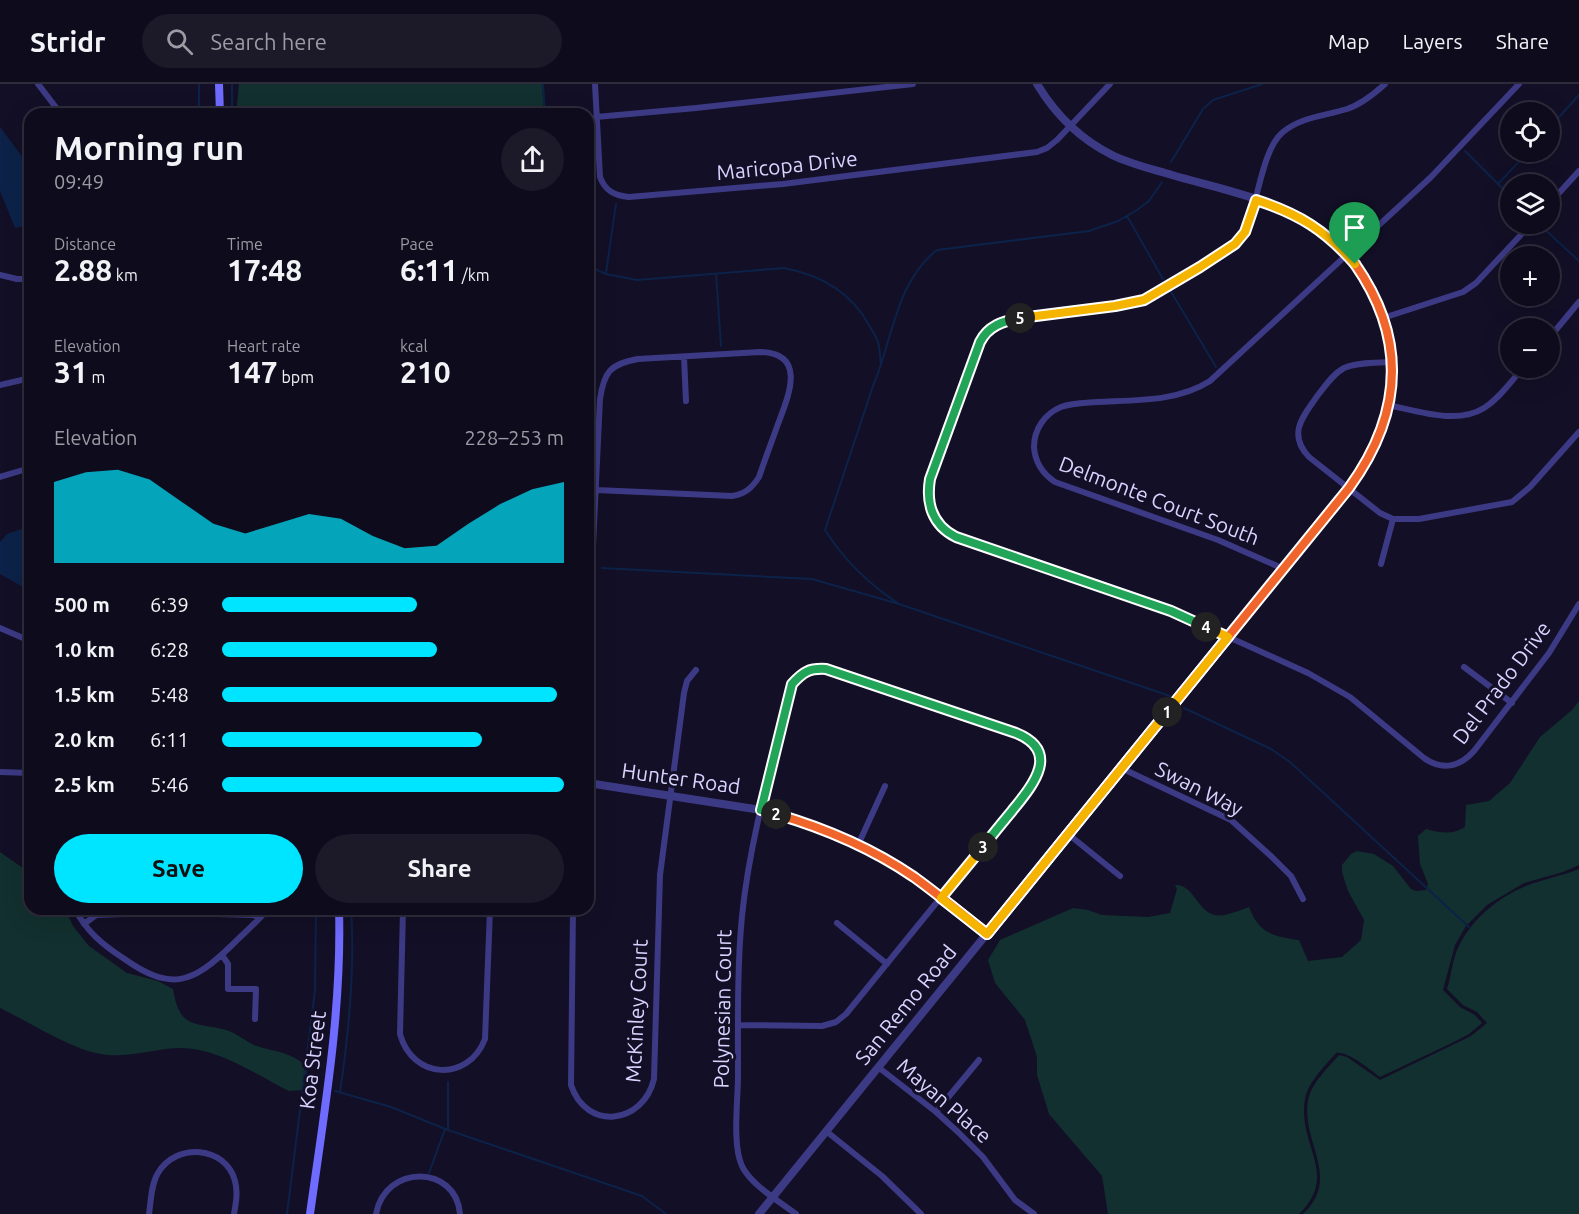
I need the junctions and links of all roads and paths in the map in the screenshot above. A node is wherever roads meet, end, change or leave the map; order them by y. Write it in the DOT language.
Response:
graph roads {
  1 [pos="38,84"];
  2 [pos="219,84"];
  3 [pos="594,84"];
  4 [pos="913,84"];
  5 [pos="1037,84"];
  6 [pos="1110,84"];
  7 [pos="1385,84"];
  8 [pos="1519,84"];
  9 [pos="56,108"];
  10 [pos="220,108"];
  11 [pos="596,117"];
  12 [pos="1070,126"];
  13 [pos="1579,171"];
  14 [pos="1560,192"];
  15 [pos="1256,200"];
  16 [pos="1522,234"];
  17 [pos="1347,255"];
  18 [pos="0,275"];
  19 [pos="24,279"];
  20 [pos="1579,302"];
  21 [pos="1383,318"];
  22 [pos="1560,325"];
  23 [pos="684,357"];
  24 [pos="1391,362"];
  25 [pos="1514,378"];
  26 [pos="24,379"];
  27 [pos="0,385"];
  28 [pos="686,401"];
  29 [pos="1388,405"];
  30 [pos="1579,432"];
  31 [pos="24,470"];
  32 [pos="0,477"];
  33 [pos="1349,488"];
  34 [pos="596,490"];
  35 [pos="1393,519"];
  36 [pos="594,530"];
  37 [pos="1381,564"];
  38 [pos="1284,569"];
  39 [pos="1579,604"];
  40 [pos="0,628"];
  41 [pos="1228,637"];
  42 [pos="24,639"];
  43 [pos="1464,667"];
  44 [pos="696,670"];
  45 [pos="1512,703"];
  46 [pos="1121,768"];
  47 [pos="0,772"];
  48 [pos="24,773"];
  49 [pos="594,784"];
  50 [pos="885,786"];
  51 [pos="669,796"];
  52 [pos="761,810"];
  53 [pos="1068,834"];
  54 [pos="858,845"];
  55 [pos="1120,876"];
  56 [pos="941,898"];
  57 [pos="1303,899"];
  58 [pos="79,915"];
  59 [pos="96,915"];
  60 [pos="254,915"];
  61 [pos="263,915"];
  62 [pos="339,915"];
  63 [pos="403,915"];
  64 [pos="490,915"];
  65 [pos="573,915"];
  66 [pos="259,919"];
  67 [pos="84,924"];
  68 [pos="837,924"];
  69 [pos="987,934"];
  70 [pos="222,955"];
  71 [pos="887,964"];
  72 [pos="255,1019"];
  73 [pos="739,1025"];
  74 [pos="979,1060"];
  75 [pos="878,1067"];
  76 [pos="936,1112"];
  77 [pos="826,1131"];
  78 [pos="773,1197"];
  79 [pos="149,1214"];
  80 [pos="234,1214"];
  81 [pos="310,1214"];
  82 [pos="376,1214"];
  83 [pos="460,1214"];
  84 [pos="759,1214"];
  85 [pos="796,1214"];
  86 [pos="921,1214"];
  87 [pos="1034,1214"];
  1 -- 9 [label="street"];
  2 -- 10 [label="main road"];
  3 -- 11 [label="street, Maricopa Drive"];
  4 -- 11 [label="street"];
  5 -- 12 [label="street, San Remo Road"];
  6 -- 12 [label="street"];
  7 -- 15 [label="street, Del Prado Drive"];
  8 -- 17 [label="street, Delmonte Court South"];
  11 -- 12 [label="street, Maricopa Drive"];
  12 -- 15 [label="street, San Remo Road"];
  13 -- 14 [label="street"];
  15 -- 17 [label="street, San Remo Road"];
  15 -- 41 [label="street, Del Prado Drive"];
  16 -- 21 [label="street"];
  17 -- 21 [label="street, San Remo Road"];
  17 -- 38 [label="street, Delmonte Court South"];
  18 -- 19 [label="street"];
  20 -- 22 [label="street"];
  21 -- 24 [label="street, San Remo Road"];
  23 -- 28 [label="street"];
  23 -- 34 [label="street"];
  23 -- 34 [label="street"];
  24 -- 29 [label="street, San Remo Road"];
  24 -- 33 [label="street"];
  25 -- 29 [label="street"];
  26 -- 27 [label="street"];
  29 -- 33 [label="street, San Remo Road"];
  30 -- 35 [label="street"];
  31 -- 32 [label="street"];
  33 -- 35 [label="street"];
  33 -- 38 [label="street, San Remo Road"];
  34 -- 36 [label="street"];
  35 -- 37 [label="street"];
  38 -- 41 [label="street, San Remo Road"];
  39 -- 45 [label="street, Del Prado Drive"];
  40 -- 42 [label="street"];
  41 -- 45 [label="street, Del Prado Drive"];
  41 -- 46 [label="street, San Remo Road"];
  43 -- 45 [label="street"];
  44 -- 51 [label="street, McKinley Court"];
  46 -- 53 [label="street, San Remo Road"];
  46 -- 57 [label="street, Swan Way"];
  47 -- 48 [label="street"];
  49 -- 51 [label="street, Hunter Road"];
  50 -- 54 [label="street"];
  51 -- 52 [label="street, Hunter Road"];
  51 -- 65 [label="street, McKinley Court"];
  52 -- 54 [label="street, Hunter Road"];
  52 -- 56 [label="street, Polynesian Court"];
  52 -- 73 [label="street, Polynesian Court"];
  53 -- 55 [label="street"];
  53 -- 69 [label="street, San Remo Road"];
  54 -- 56 [label="street, Hunter Road"];
  56 -- 69 [label="street, Hunter Road"];
  56 -- 71 [label="street"];
  58 -- 67 [label="street"];
  59 -- 67 [label="street"];
  60 -- 66 [label="street"];
  61 -- 66 [label="street"];
  62 -- 81 [label="main road, Koa Street"];
  63 -- 64 [label="street"];
  66 -- 70 [label="street"];
  67 -- 70 [label="street"];
  68 -- 71 [label="street"];
  69 -- 75 [label="street, San Remo Road"];
  70 -- 72 [label="street"];
  71 -- 73 [label="street"];
  73 -- 78 [label="street, Polynesian Court"];
  74 -- 76 [label="street"];
  75 -- 76 [label="street, Mayan Place"];
  75 -- 77 [label="street, San Remo Road"];
  76 -- 87 [label="street, Mayan Place"];
  77 -- 78 [label="street, San Remo Road"];
  77 -- 86 [label="street"];
  78 -- 84 [label="street, San Remo Road"];
  78 -- 85 [label="street, Polynesian Court"];
  79 -- 80 [label="street"];
  82 -- 83 [label="street"];
}
